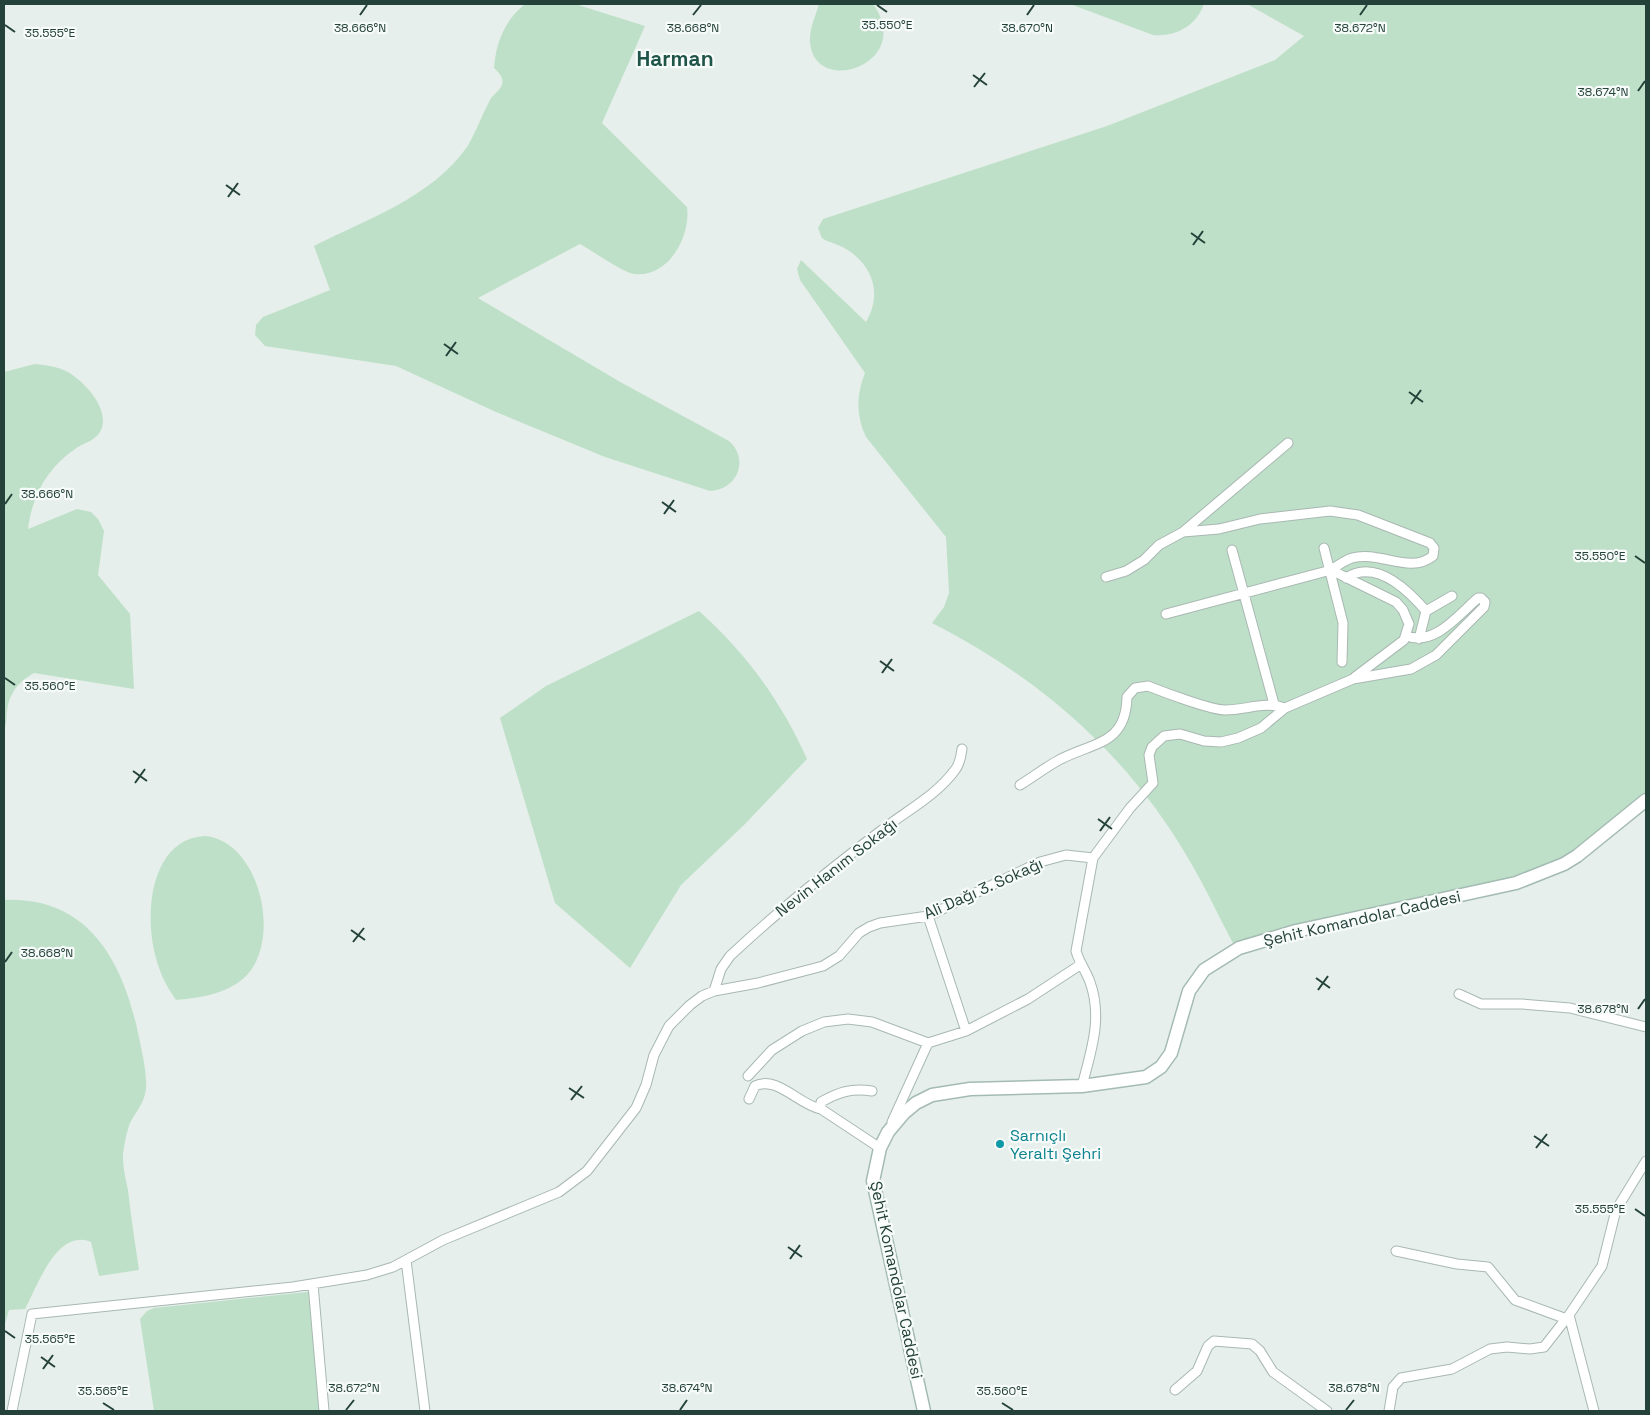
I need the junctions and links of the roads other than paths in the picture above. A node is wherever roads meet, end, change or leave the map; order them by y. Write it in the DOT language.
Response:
graph roads {
  1 [pos="1288,443"];
  2 [pos="1183,532"];
  3 [pos="1324,548"];
  4 [pos="1232,550"];
  5 [pos="1331,570"];
  6 [pos="1106,578"];
  7 [pos="1346,578"];
  8 [pos="1243,593"];
  9 [pos="1452,596"];
  10 [pos="1426,611"];
  11 [pos="1166,614"];
  12 [pos="1407,636"];
  13 [pos="1419,638"];
  14 [pos="1342,662"];
  15 [pos="1353,679"];
  16 [pos="1274,704"];
  17 [pos="1286,708"];
  18 [pos="962,749"];
  19 [pos="1020,786"];
  20 [pos="1646,800"];
  21 [pos="1093,858"];
  22 [pos="928,916"];
  23 [pos="1080,965"];
  24 [pos="714,991"];
  25 [pos="1459,994"];
  26 [pos="1646,1027"];
  27 [pos="966,1031"];
  28 [pos="928,1043"];
  29 [pos="748,1076"];
  30 [pos="1082,1086"];
  31 [pos="872,1091"];
  32 [pos="749,1099"];
  33 [pos="820,1108"];
  34 [pos="888,1132"];
  35 [pos="880,1148"];
  36 [pos="1646,1161"];
  37 [pos="1396,1252"];
  38 [pos="406,1260"];
  39 [pos="314,1284"];
  40 [pos="1567,1316"];
  41 [pos="1175,1390"];
  42 [pos="12,1411"];
  43 [pos="324,1411"];
  44 [pos="426,1411"];
  45 [pos="924,1411"];
  46 [pos="1327,1411"];
  47 [pos="1389,1411"];
  48 [pos="1594,1411"];
  1 -- 2 [label="street"];
  2 -- 5 [label="street"];
  2 -- 6 [label="street"];
  3 -- 5 [label="street"];
  4 -- 8 [label="street"];
  5 -- 7 [label="street"];
  5 -- 8 [label="street"];
  5 -- 14 [label="street"];
  7 -- 10 [label="street"];
  7 -- 12 [label="street"];
  8 -- 11 [label="street"];
  8 -- 16 [label="street"];
  9 -- 10 [label="street"];
  10 -- 13 [label="street"];
  12 -- 13 [label="street"];
  12 -- 15 [label="street"];
  13 -- 15 [label="street"];
  15 -- 17 [label="street"];
  16 -- 17 [label="street"];
  16 -- 19 [label="street"];
  17 -- 21 [label="street"];
  18 -- 24 [label="street, Nevin Hanım Sokağı"];
  20 -- 30 [label="main road, Şehit Komandolar Caddesi"];
  21 -- 22 [label="street, Ali Dağı 3. Sokağı"];
  21 -- 23 [label="street"];
  22 -- 24 [label="street, Ali Dağı 3. Sokağı"];
  22 -- 27 [label="street"];
  23 -- 27 [label="street"];
  23 -- 30 [label="street"];
  24 -- 38 [label="street, Ali Dağı 3. Sokağı"];
  25 -- 26 [label="street"];
  27 -- 28 [label="street"];
  28 -- 29 [label="street"];
  28 -- 34 [label="street"];
  30 -- 34 [label="main road, Şehit Komandolar Caddesi"];
  31 -- 33 [label="street"];
  32 -- 33 [label="street"];
  33 -- 35 [label="street"];
  34 -- 35 [label="main road, Şehit Komandolar Caddesi"];
  35 -- 45 [label="main road, Şehit Komandolar Caddesi"];
  36 -- 40 [label="street"];
  37 -- 40 [label="street"];
  38 -- 39 [label="street, Ali Dağı 3. Sokağı"];
  38 -- 44 [label="street"];
  39 -- 42 [label="street, Ali Dağı 3. Sokağı"];
  39 -- 43 [label="street"];
  40 -- 47 [label="street"];
  40 -- 48 [label="street"];
  41 -- 46 [label="street"];
}
